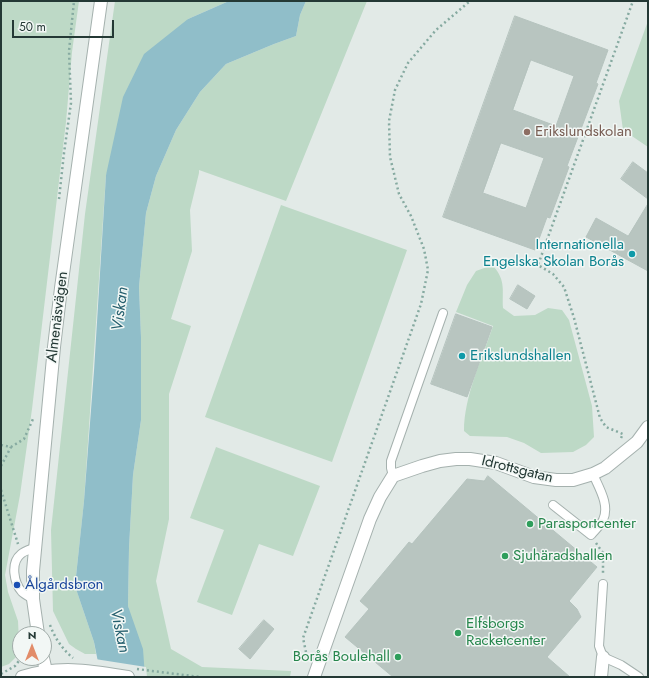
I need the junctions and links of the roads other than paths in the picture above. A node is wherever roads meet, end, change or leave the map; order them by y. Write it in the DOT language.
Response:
graph roads {
  1 [pos="100,1"];
  2 [pos="443,313"];
  3 [pos="648,427"];
  4 [pos="593,474"];
  5 [pos="393,476"];
  6 [pos="554,505"];
  7 [pos="36,547"];
  8 [pos="603,584"];
  9 [pos="33,600"];
  10 [pos="37,626"];
  11 [pos="603,657"];
  12 [pos="45,666"];
  13 [pos="46,671"];
  14 [pos="22,677"];
  15 [pos="128,677"];
  16 [pos="314,677"];
  17 [pos="601,677"];
  18 [pos="638,677"];
  1 -- 7 [label="street, Almenäsvägen"];
  2 -- 5 [label="lane"];
  3 -- 4 [label="street, Idrottsgatan"];
  4 -- 5 [label="street, Idrottsgatan"];
  4 -- 6 [label="lane"];
  5 -- 16 [label="street"];
  7 -- 9 [label="street, Almenäsvägen"];
  7 -- 9 [label="lane"];
  8 -- 11 [label="lane"];
  9 -- 10 [label="street, Almenäsvägen"];
  11 -- 17 [label="street"];
  11 -- 18 [label="lane"];
  12 -- 13 [label="street"];
  13 -- 14 [label="street"];
  13 -- 15 [label="street"];
}
